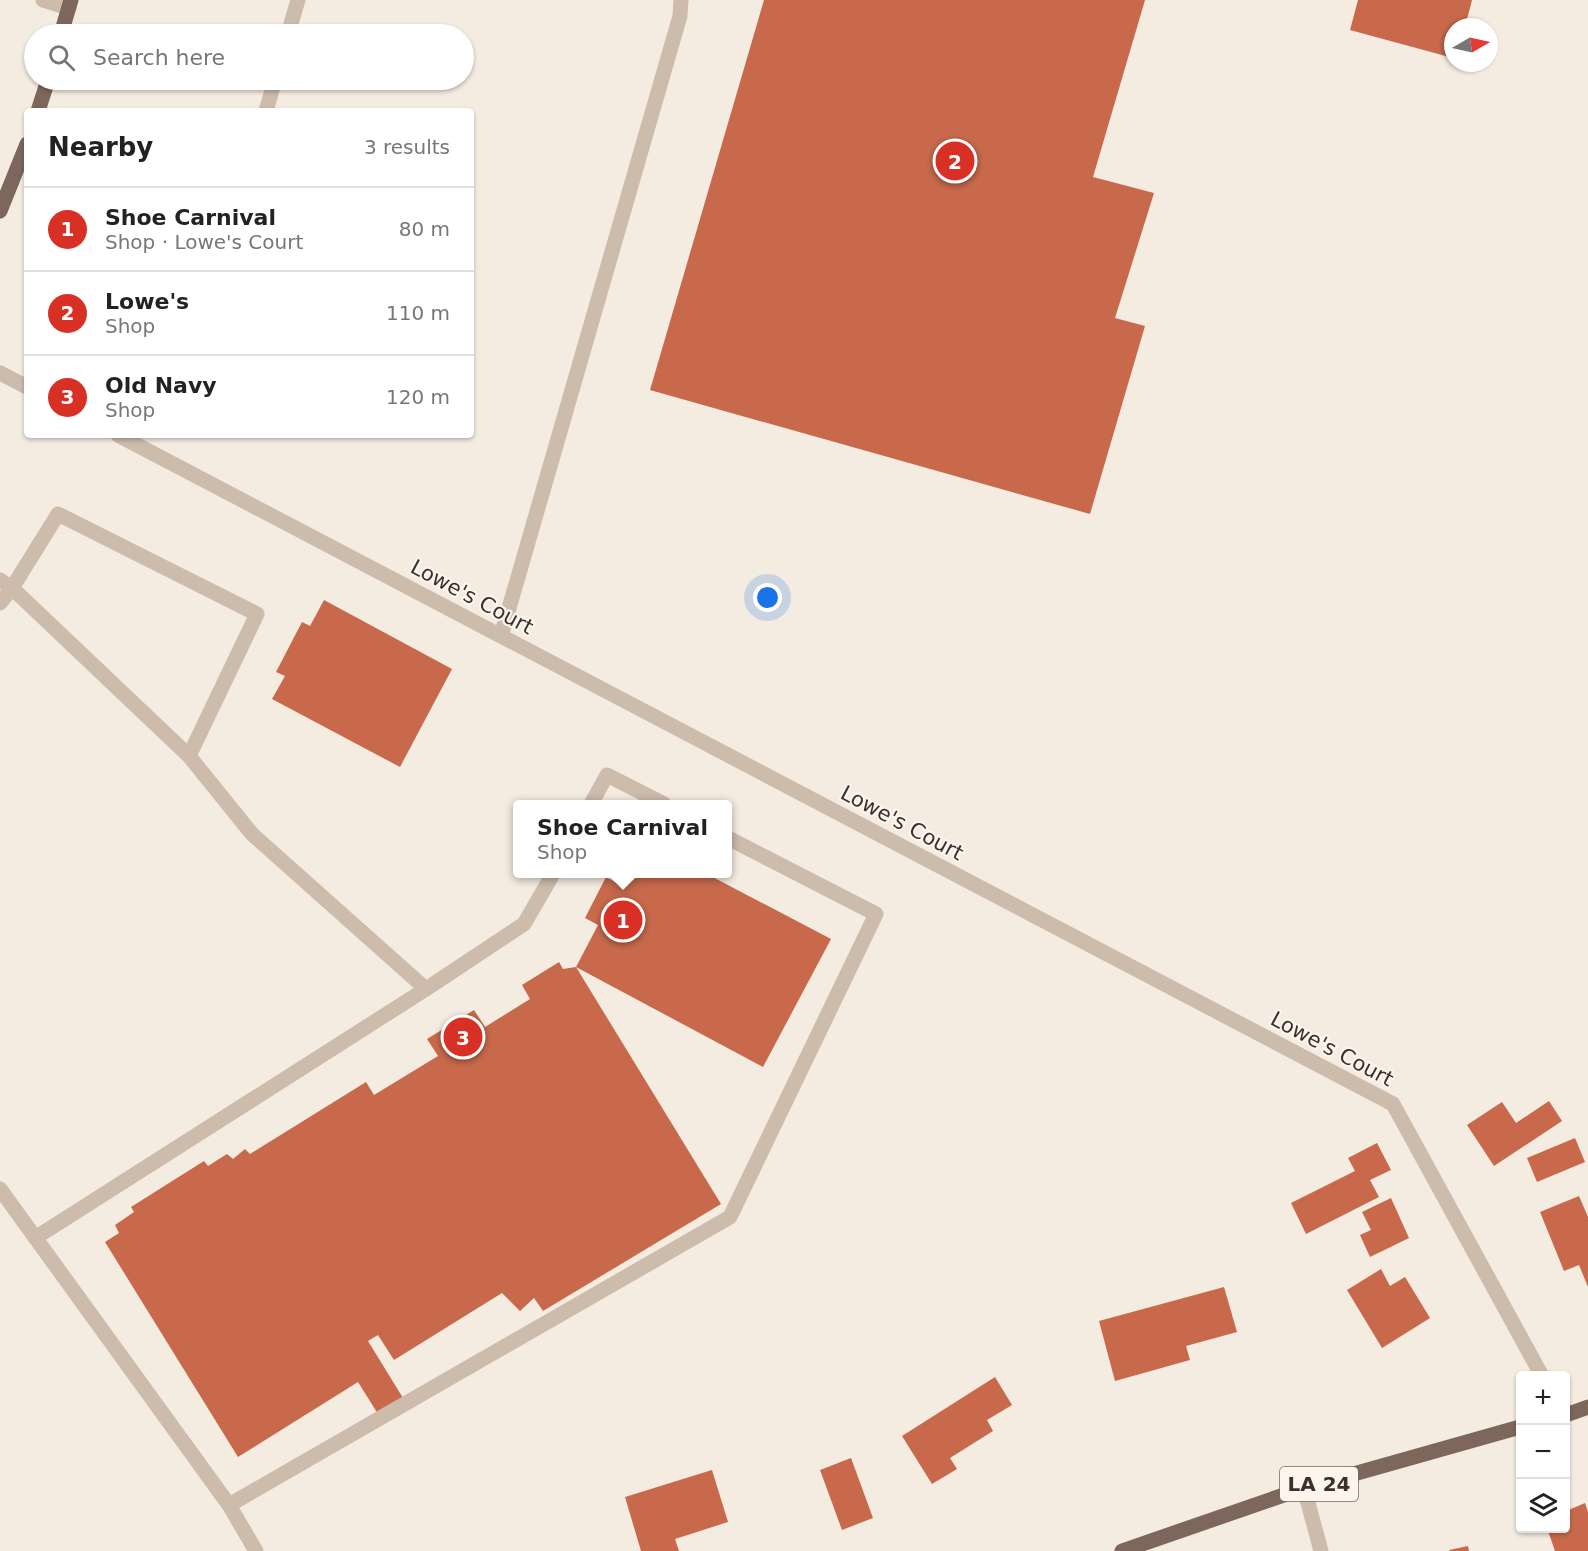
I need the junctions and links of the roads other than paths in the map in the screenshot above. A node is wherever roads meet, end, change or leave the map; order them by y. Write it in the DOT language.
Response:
graph roads {
  1 [pos="43,0"];
  2 [pos="298,0"];
  3 [pos="681,0"];
  4 [pos="70,4"];
  5 [pos="64,24"];
  6 [pos="291,24"];
  7 [pos="45,90"];
  8 [pos="272,90"];
  9 [pos="39,108"];
  10 [pos="267,108"];
  11 [pos="24,151"];
  12 [pos="0,211"];
  13 [pos="0,373"];
  14 [pos="24,385"];
  15 [pos="144,441"];
  16 [pos="6,584"];
  17 [pos="0,603"];
  18 [pos="501,636"];
  19 [pos="189,756"];
  20 [pos="593,800"];
  21 [pos="656,800"];
  22 [pos="732,840"];
  23 [pos="550,878"];
  24 [pos="426,988"];
  25 [pos="0,1190"];
  26 [pos="35,1238"];
  27 [pos="1539,1371"];
  28 [pos="1588,1407"];
  29 [pos="1570,1413"];
  30 [pos="1516,1428"];
  31 [pos="1304,1488"];
  32 [pos="229,1505"];
  33 [pos="256,1551"];
  34 [pos="1122,1551"];
  35 [pos="1321,1551"];
  1 -- 4 [label="street"];
  2 -- 6 [label="street"];
  3 -- 18 [label="street"];
  4 -- 5 [label="main road"];
  7 -- 9 [label="main road"];
  8 -- 10 [label="street"];
  11 -- 12 [label="main road"];
  13 -- 14 [label="street"];
  15 -- 18 [label="street, Lowe's Court"];
  16 -- 17 [label="street"];
  16 -- 19 [label="street"];
  16 -- 19 [label="street"];
  18 -- 27 [label="street, Lowe's Court"];
  19 -- 24 [label="street"];
  20 -- 21 [label="street"];
  22 -- 32 [label="street"];
  23 -- 24 [label="street"];
  24 -- 26 [label="street"];
  25 -- 26 [label="street"];
  26 -- 32 [label="street"];
  28 -- 29 [label="main road"];
  30 -- 31 [label="main road, LA 24"];
  31 -- 34 [label="main road, LA 24"];
  31 -- 35 [label="street"];
  32 -- 33 [label="street"];
}
